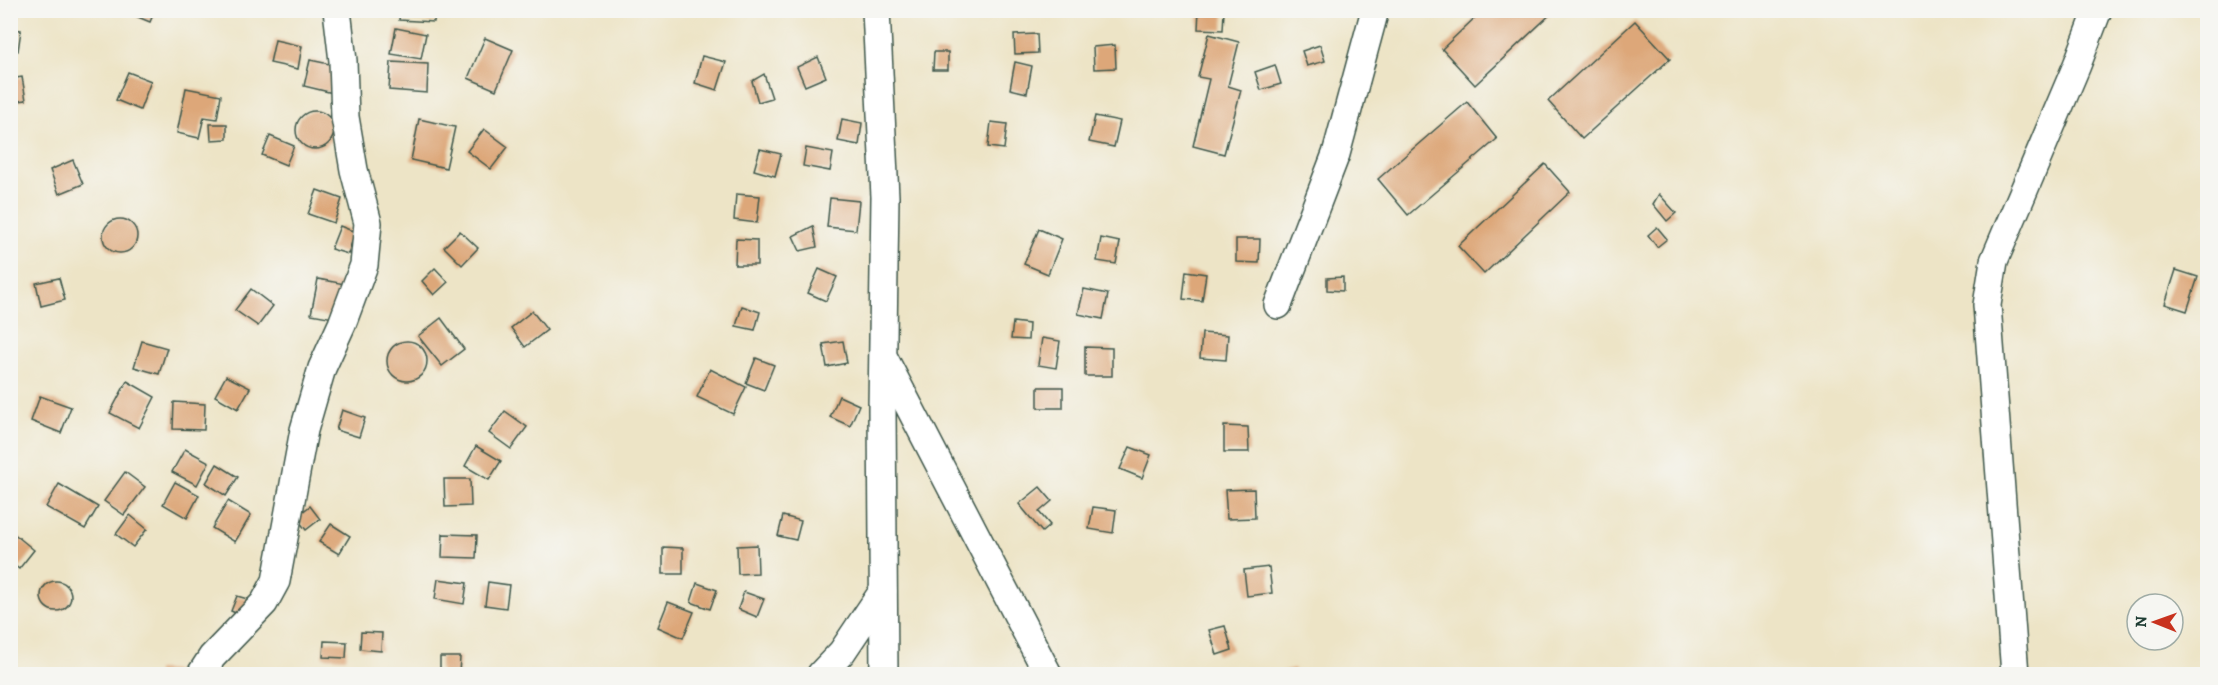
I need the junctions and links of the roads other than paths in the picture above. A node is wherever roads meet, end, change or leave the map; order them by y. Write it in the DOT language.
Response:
graph roads {
  1 [pos="337,10"];
  2 [pos="876,10"];
  3 [pos="1375,10"];
  4 [pos="2098,10"];
  5 [pos="1278,305"];
  6 [pos="883,357"];
  7 [pos="883,591"];
  8 [pos="201,675"];
  9 [pos="821,675"];
  10 [pos="884,675"];
  11 [pos="1048,675"];
  12 [pos="2015,675"];
  1 -- 8 [label="street"];
  2 -- 6 [label="street"];
  3 -- 5 [label="street"];
  4 -- 12 [label="street"];
  6 -- 7 [label="street"];
  6 -- 11 [label="street"];
  7 -- 9 [label="street"];
  7 -- 10 [label="street"];
}
